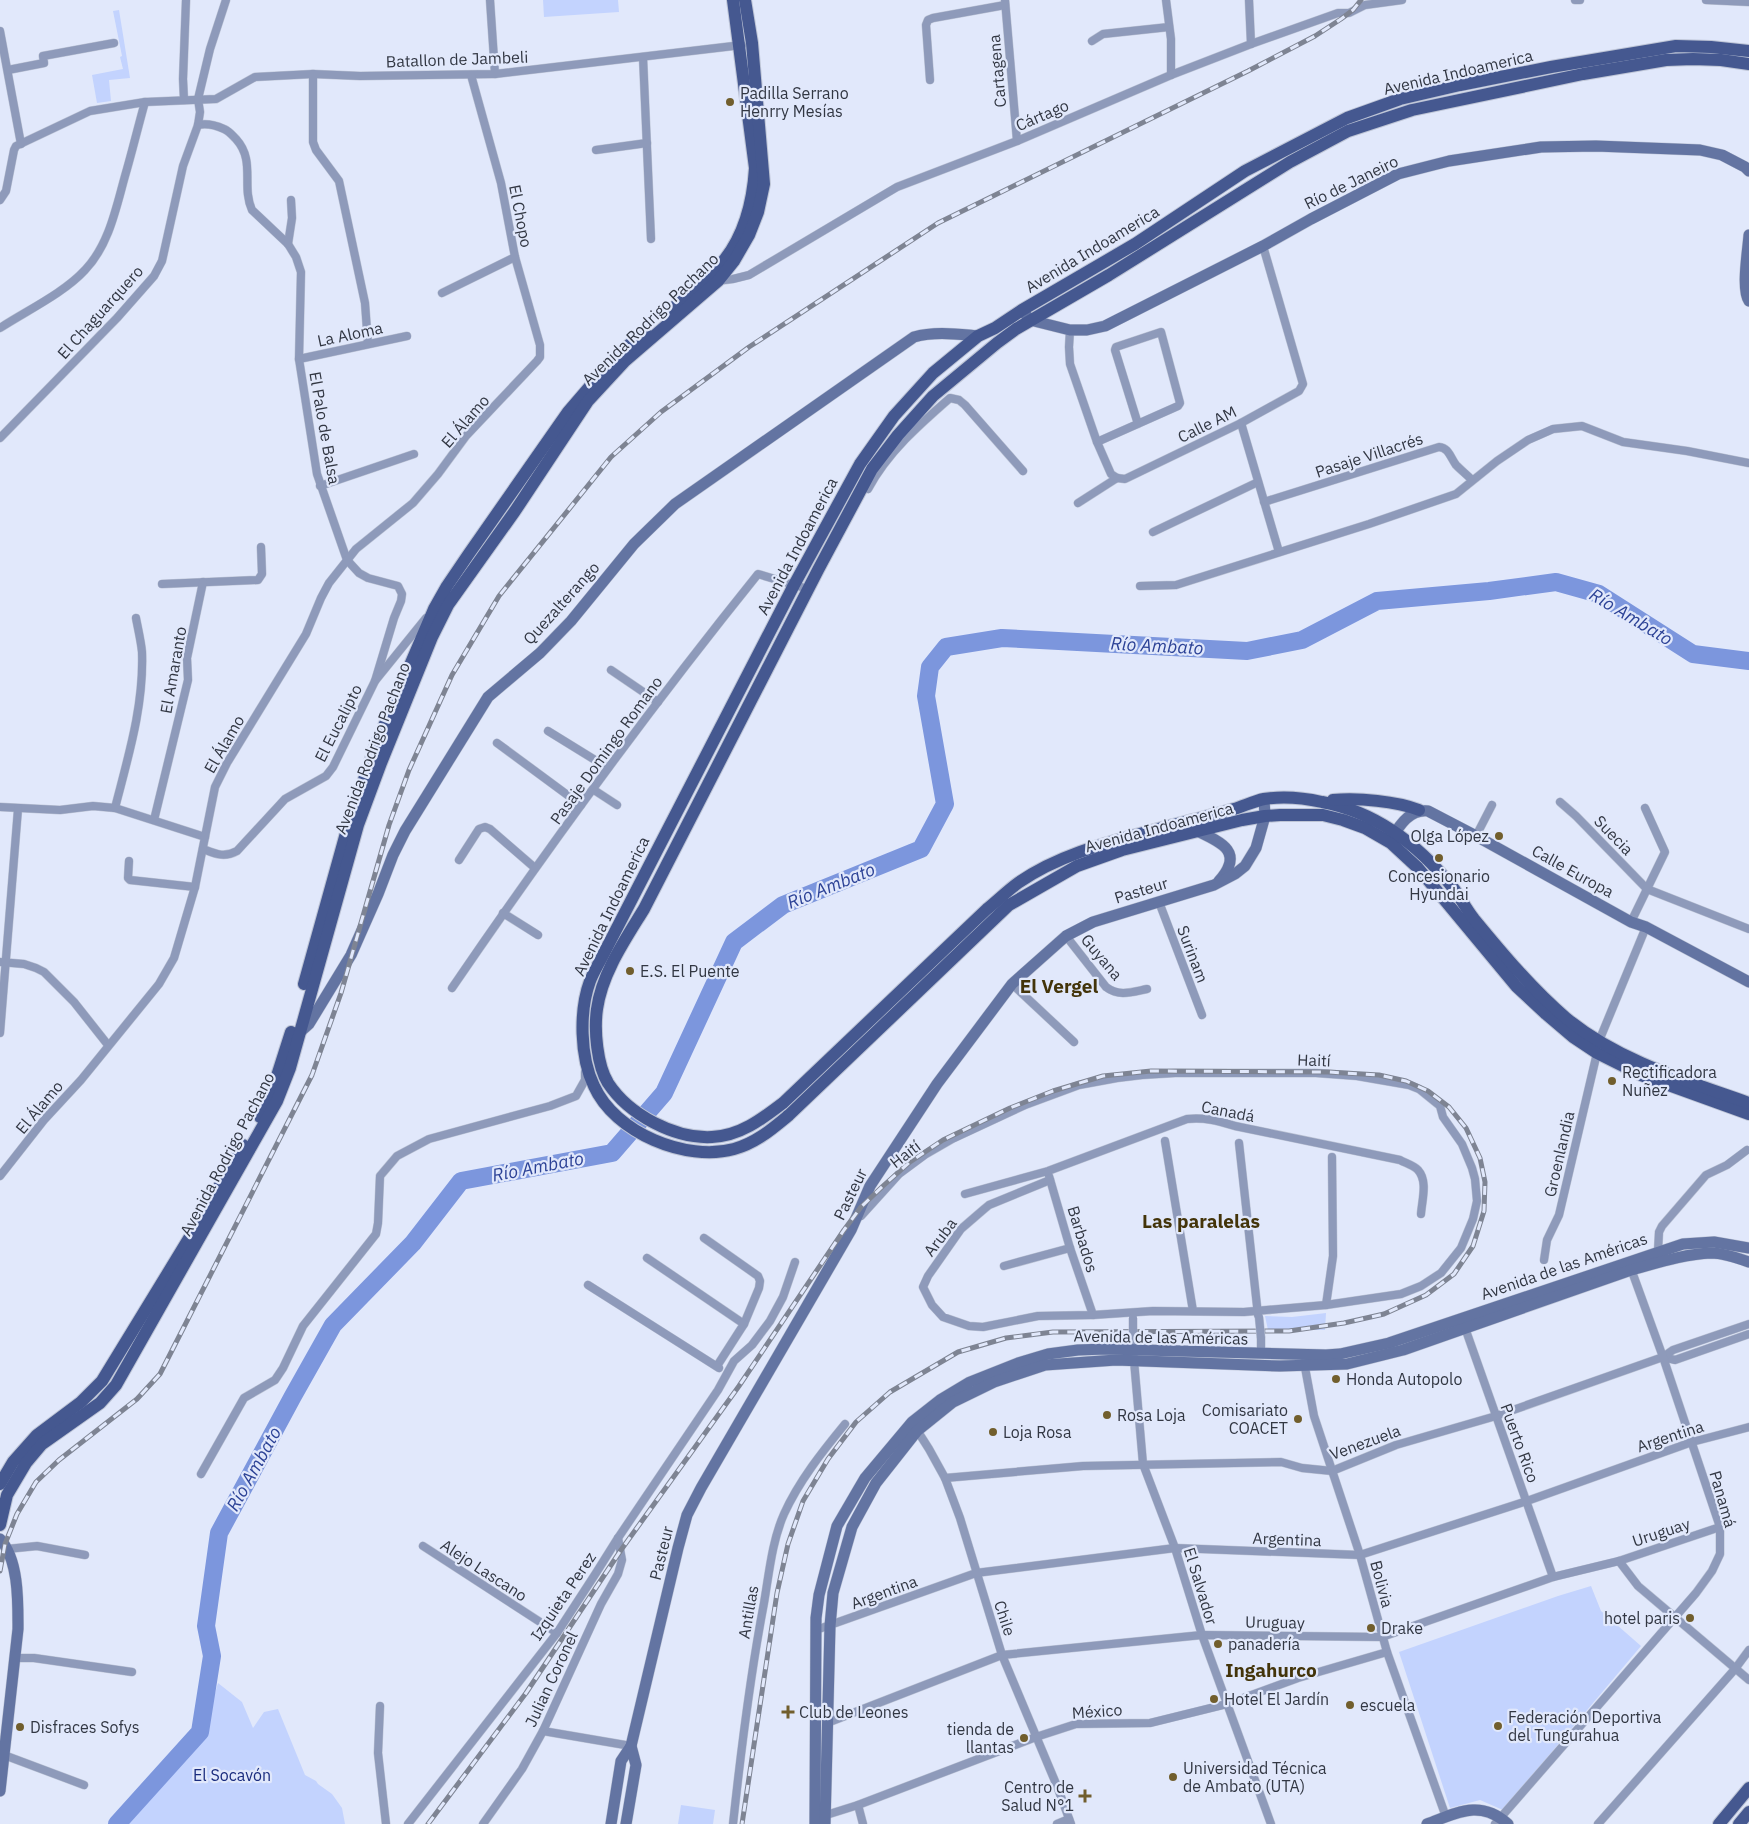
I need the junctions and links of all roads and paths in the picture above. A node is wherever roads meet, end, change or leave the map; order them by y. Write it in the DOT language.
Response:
graph roads {
  1 [pos="186,0"];
  2 [pos="226,0"];
  3 [pos="490,0"];
  4 [pos="733,0"];
  5 [pos="745,0"];
  6 [pos="1166,0"];
  7 [pos="1249,0"];
  8 [pos="1402,0"];
  9 [pos="1576,0"];
  10 [pos="1580,0"];
  11 [pos="1706,0"];
  12 [pos="1749,2"];
  13 [pos="1005,3"];
  14 [pos="1366,3"];
  15 [pos="1169,28"];
  16 [pos="0,31"];
  17 [pos="1092,41"];
  18 [pos="114,43"];
  19 [pos="752,43"];
  20 [pos="1251,44"];
  21 [pos="738,45"];
  22 [pos="1749,51"];
  23 [pos="643,58"];
  24 [pos="1749,64"];
  25 [pos="8,70"];
  26 [pos="313,74"];
  27 [pos="495,74"];
  28 [pos="471,75"];
  29 [pos="1171,75"];
  30 [pos="930,80"];
  31 [pos="198,99"];
  32 [pos="184,100"];
  33 [pos="145,102"];
  34 [pos="198,125"];
  35 [pos="1017,140"];
  36 [pos="647,143"];
  37 [pos="21,144"];
  38 [pos="596,150"];
  39 [pos="1749,171"];
  40 [pos="0,200"];
  41 [pos="291,200"];
  42 [pos="1749,235"];
  43 [pos="651,239"];
  44 [pos="288,244"];
  45 [pos="1262,246"];
  46 [pos="515,257"];
  47 [pos="711,280"];
  48 [pos="442,293"];
  49 [pos="1749,300"];
  50 [pos="1026,315"];
  51 [pos="0,328"];
  52 [pos="1070,330"];
  53 [pos="407,336"];
  54 [pos="978,336"];
  55 [pos="368,344"];
  56 [pos="299,359"];
  57 [pos="537,362"];
  58 [pos="1241,423"];
  59 [pos="1138,424"];
  60 [pos="0,438"];
  61 [pos="1098,442"];
  62 [pos="414,454"];
  63 [pos="1749,463"];
  64 [pos="1023,471"];
  65 [pos="1117,478"];
  66 [pos="1472,480"];
  67 [pos="1258,482"];
  68 [pos="320,486"];
  69 [pos="1264,502"];
  70 [pos="1078,503"];
  71 [pos="1153,532"];
  72 [pos="836,537"];
  73 [pos="261,548"];
  74 [pos="1279,552"];
  75 [pos="347,560"];
  76 [pos="203,582"];
  77 [pos="162,584"];
  78 [pos="794,585"];
  79 [pos="1140,586"];
  80 [pos="808,589"];
  81 [pos="434,609"];
  82 [pos="136,618"];
  83 [pos="611,670"];
  84 [pos="375,681"];
  85 [pos="658,702"];
  86 [pos="548,730"];
  87 [pos="497,743"];
  88 [pos="608,768"];
  89 [pos="594,790"];
  90 [pos="1264,799"];
  91 [pos="1325,802"];
  92 [pos="1560,802"];
  93 [pos="581,805"];
  94 [pos="617,805"];
  95 [pos="1492,805"];
  96 [pos="0,807"];
  97 [pos="18,808"];
  98 [pos="115,808"];
  99 [pos="1645,808"];
  100 [pos="1419,810"];
  101 [pos="1265,816"];
  102 [pos="154,820"];
  103 [pos="1197,831"];
  104 [pos="205,836"];
  105 [pos="1476,836"];
  106 [pos="1393,837"];
  107 [pos="203,849"];
  108 [pos="459,860"];
  109 [pos="128,862"];
  110 [pos="535,868"];
  111 [pos="1214,886"];
  112 [pos="195,887"];
  113 [pos="1647,889"];
  114 [pos="1159,902"];
  115 [pos="503,913"];
  116 [pos="1631,922"];
  117 [pos="1646,927"];
  118 [pos="1749,929"];
  119 [pos="538,935"];
  120 [pos="1066,936"];
  121 [pos="3,962"];
  122 [pos="1749,982"];
  123 [pos="1012,984"];
  124 [pos="452,988"];
  125 [pos="1147,989"];
  126 [pos="1202,1015"];
  127 [pos="299,1033"];
  128 [pos="0,1034"];
  129 [pos="1074,1042"];
  130 [pos="108,1045"];
  131 [pos="1598,1047"];
  132 [pos="586,1060"];
  133 [pos="1749,1103"];
  134 [pos="1749,1114"];
  135 [pos="1165,1141"];
  136 [pos="1239,1143"];
  137 [pos="1746,1150"];
  138 [pos="1332,1157"];
  139 [pos="1049,1175"];
  140 [pos="0,1176"];
  141 [pos="966,1194"];
  142 [pos="1421,1214"];
  143 [pos="851,1230"];
  144 [pos="704,1238"];
  145 [pos="1070,1248"];
  146 [pos="1749,1248"];
  147 [pos="1658,1251"];
  148 [pos="647,1258"];
  149 [pos="1544,1260"];
  150 [pos="794,1262"];
  151 [pos="1749,1262"];
  152 [pos="1629,1265"];
  153 [pos="1004,1266"];
  154 [pos="588,1285"];
  155 [pos="1326,1305"];
  156 [pos="1193,1311"];
  157 [pos="1258,1314"];
  158 [pos="1093,1315"];
  159 [pos="1132,1315"];
  160 [pos="1463,1323"];
  161 [pos="744,1324"];
  162 [pos="1749,1324"];
  163 [pos="1749,1334"];
  164 [pos="1261,1354"];
  165 [pos="1133,1355"];
  166 [pos="1664,1357"];
  167 [pos="1304,1361"];
  168 [pos="717,1366"];
  169 [pos="726,1375"];
  170 [pos="1496,1416"];
  171 [pos="845,1424"];
  172 [pos="915,1426"];
  173 [pos="1749,1427"];
  174 [pos="1692,1442"];
  175 [pos="1143,1464"];
  176 [pos="1332,1471"];
  177 [pos="201,1474"];
  178 [pos="945,1478"];
  179 [pos="0,1484"];
  180 [pos="1527,1501"];
  181 [pos="0,1525"];
  182 [pos="1720,1527"];
  183 [pos="618,1538"];
  184 [pos="0,1539"];
  185 [pos="423,1546"];
  186 [pos="1175,1548"];
  187 [pos="7,1550"];
  188 [pos="85,1555"];
  189 [pos="1360,1555"];
  190 [pos="1619,1561"];
  191 [pos="976,1573"];
  192 [pos="1553,1577"];
  193 [pos="1674,1617"];
  194 [pos="830,1626"];
  195 [pos="816,1630"];
  196 [pos="557,1633"];
  197 [pos="1202,1635"];
  198 [pos="1382,1637"];
  199 [pos="1749,1650"];
  200 [pos="1387,1652"];
  201 [pos="1002,1655"];
  202 [pos="14,1658"];
  203 [pos="1735,1669"];
  204 [pos="132,1672"];
  205 [pos="1749,1680"];
  206 [pos="1227,1704"];
  207 [pos="380,1706"];
  208 [pos="827,1722"];
  209 [pos="543,1731"];
  210 [pos="1036,1736"];
  211 [pos="631,1746"];
  212 [pos="4,1755"];
  213 [pos="84,1785"];
  214 [pos="1749,1788"];
  215 [pos="0,1791"];
  216 [pos="858,1805"];
  217 [pos="1749,1812"];
  218 [pos="1446,1817"];
  219 [pos="820,1821"];
  220 [pos="1070,1822"];
  221 [pos="1501,1822"];
  222 [pos="386,1824"];
  223 [pos="408,1824"];
  224 [pos="484,1824"];
  225 [pos="611,1824"];
  226 [pos="626,1824"];
  227 [pos="732,1824"];
  228 [pos="863,1824"];
  229 [pos="1057,1824"];
  230 [pos="1271,1824"];
  231 [pos="1427,1824"];
  232 [pos="1598,1824"];
  233 [pos="1718,1824"];
  234 [pos="1739,1824"];
  1 -- 32 [label="street"];
  2 -- 31 [label="street, El Chaguarquero"];
  3 -- 27 [label="street"];
  4 -- 21 [label="main road, Avenida Rodrigo Pachano"];
  5 -- 19 [label="main road, Avenida Rodrigo Pachano"];
  6 -- 15 [label="street"];
  7 -- 20 [label="street"];
  8 -- 14 [label="street, Cártago"];
  9 -- 10 [label="street"];
  11 -- 12 [label="street"];
  13 -- 30 [label="street"];
  13 -- 35 [label="street, Cartagena"];
  14 -- 20 [label="street, Cártago"];
  15 -- 17 [label="street"];
  15 -- 29 [label="street"];
  16 -- 25 [label="street"];
  18 -- 25 [label="street"];
  19 -- 21 [label="street, Batallon de Jambeli"];
  19 -- 47 [label="main road, Avenida Rodrigo Pachano"];
  20 -- 29 [label="street, Cártago"];
  21 -- 23 [label="street, Batallon de Jambeli"];
  21 -- 47 [label="main road, Avenida Rodrigo Pachano"];
  22 -- 50 [label="main road, Avenida Indoamerica"];
  23 -- 27 [label="street, Batallon de Jambeli"];
  23 -- 36 [label="street"];
  24 -- 50 [label="main road, Avenida Indoamerica"];
  25 -- 37 [label="street"];
  26 -- 28 [label="street, Batallon de Jambeli"];
  26 -- 31 [label="street, Batallon de Jambeli"];
  26 -- 55 [label="street"];
  27 -- 28 [label="street, Batallon de Jambeli"];
  28 -- 46 [label="street, El Chopo"];
  29 -- 35 [label="street, Cártago"];
  31 -- 32 [label="street, Batallon de Jambeli"];
  31 -- 34 [label="street, El Chaguarquero"];
  32 -- 33 [label="street, Batallon de Jambeli"];
  33 -- 37 [label="street, Batallon de Jambeli"];
  33 -- 51 [label="street"];
  34 -- 44 [label="street, El Palo de Balsa"];
  34 -- 60 [label="street, El Chaguarquero"];
  35 -- 47 [label="street, Cártago"];
  36 -- 38 [label="street"];
  36 -- 43 [label="street"];
  37 -- 40 [label="street"];
  39 -- 45 [label="street, Río de Janeiro"];
  41 -- 44 [label="street"];
  42 -- 49 [label="street"];
  44 -- 56 [label="street, El Palo de Balsa"];
  45 -- 52 [label="street, Río de Janeiro"];
  45 -- 58 [label="street, Calle AM"];
  46 -- 48 [label="street"];
  46 -- 57 [label="street, El Chopo"];
  47 -- 81 [label="main road, Avenida Rodrigo Pachano"];
  47 -- 127 [label="main road, Avenida Rodrigo Pachano"];
  50 -- 52 [label="street, Río de Janeiro"];
  50 -- 54 [label="main road, Avenida Indoamerica"];
  50 -- 72 [label="main road, Avenida Indoamerica"];
  52 -- 61 [label="street"];
  53 -- 55 [label="street, La Aloma"];
  54 -- 78 [label="main road, Avenida Indoamerica"];
  54 -- 127 [label="street, Quezalterango"];
  55 -- 56 [label="street, La Aloma"];
  56 -- 68 [label="street, El Palo de Balsa"];
  57 -- 75 [label="street, El Álamo"];
  58 -- 65 [label="street, Calle AM"];
  58 -- 67 [label="street"];
  59 -- 59 [label="street"];
  59 -- 61 [label="street"];
  61 -- 65 [label="street"];
  62 -- 68 [label="street"];
  63 -- 66 [label="street"];
  64 -- 72 [label="street"];
  65 -- 70 [label="street, Calle AM"];
  66 -- 69 [label="street, Pasaje Villacrés"];
  66 -- 74 [label="street"];
  67 -- 69 [label="street"];
  67 -- 71 [label="street"];
  68 -- 75 [label="street, El Palo de Balsa"];
  69 -- 74 [label="street"];
  72 -- 80 [label="main road, Avenida Indoamerica"];
  73 -- 76 [label="street"];
  74 -- 79 [label="street"];
  75 -- 84 [label="street, El Palo de Balsa"];
  75 -- 104 [label="street, El Álamo"];
  76 -- 77 [label="street"];
  76 -- 102 [label="street, El Amaranto"];
  78 -- 80 [label="street, Pasaje Domingo Romano"];
  78 -- 85 [label="street, Pasaje Domingo Romano"];
  78 -- 132 [label="main road, Avenida Indoamerica"];
  80 -- 90 [label="main road, Avenida Indoamerica"];
  81 -- 84 [label="street, El Eucalipto"];
  81 -- 179 [label="main road, Avenida Rodrigo Pachano"];
  82 -- 98 [label="street"];
  83 -- 85 [label="street"];
  84 -- 107 [label="street, El Eucalipto"];
  85 -- 88 [label="street, Pasaje Domingo Romano"];
  86 -- 88 [label="street"];
  87 -- 93 [label="street"];
  88 -- 89 [label="street, Pasaje Domingo Romano"];
  89 -- 93 [label="street, Pasaje Domingo Romano"];
  89 -- 94 [label="street"];
  90 -- 91 [label="main road, Avenida Indoamerica"];
  90 -- 101 [label="street, Pasteur"];
  91 -- 100 [label="main road"];
  91 -- 106 [label="main road, Avenida Indoamerica"];
  92 -- 113 [label="street, Suecia"];
  93 -- 110 [label="street, Pasaje Domingo Romano"];
  95 -- 105 [label="street"];
  96 -- 97 [label="street"];
  97 -- 98 [label="street"];
  97 -- 121 [label="street"];
  98 -- 102 [label="street"];
  99 -- 113 [label="street"];
  100 -- 105 [label="street, Calle Europa"];
  100 -- 106 [label="street"];
  101 -- 103 [label="main road, Avenida Indoamerica"];
  101 -- 106 [label="main road, Avenida Indoamerica"];
  101 -- 111 [label="street, Pasteur"];
  102 -- 104 [label="street"];
  103 -- 111 [label="street"];
  103 -- 132 [label="main road, Avenida Indoamerica"];
  104 -- 107 [label="street, El Álamo"];
  105 -- 116 [label="street, Calle Europa"];
  106 -- 131 [label="main road, Avenida Indoamerica"];
  107 -- 112 [label="street, El Álamo"];
  108 -- 110 [label="street"];
  109 -- 112 [label="street"];
  110 -- 115 [label="street, Pasaje Domingo Romano"];
  111 -- 114 [label="street, Pasteur"];
  112 -- 130 [label="street, El Álamo"];
  113 -- 116 [label="street"];
  113 -- 118 [label="street"];
  114 -- 120 [label="street, Pasteur"];
  114 -- 126 [label="street, Surinam"];
  115 -- 119 [label="street"];
  115 -- 124 [label="street, Pasaje Domingo Romano"];
  116 -- 117 [label="street, Calle Europa"];
  117 -- 122 [label="street, Calle Europa"];
  117 -- 131 [label="street, Groenlandia"];
  120 -- 123 [label="street, Pasteur"];
  120 -- 125 [label="street, Guyana"];
  121 -- 128 [label="street"];
  121 -- 130 [label="street"];
  123 -- 129 [label="street"];
  123 -- 143 [label="street, Pasteur"];
  127 -- 181 [label="main road, Avenida Rodrigo Pachano"];
  130 -- 140 [label="street, El Álamo"];
  131 -- 133 [label="main road, Avenida Indoamerica"];
  131 -- 134 [label="main road, Avenida Indoamerica"];
  131 -- 149 [label="street, Groenlandia"];
  132 -- 177 [label="street"];
  135 -- 156 [label="street"];
  136 -- 157 [label="street"];
  137 -- 147 [label="street"];
  138 -- 155 [label="street"];
  139 -- 141 [label="street, Canadá"];
  139 -- 142 [label="street, Canadá"];
  139 -- 145 [label="street, Barbados"];
  139 -- 158 [label="street, Aruba"];
  143 -- 155 [label="street, Haití"];
  143 -- 211 [label="street, Pasteur"];
  144 -- 161 [label="street"];
  145 -- 153 [label="street"];
  145 -- 158 [label="street, Barbados"];
  146 -- 147 [label="street, Avenida de las Américas"];
  147 -- 152 [label="street, Avenida de las Américas"];
  148 -- 161 [label="street"];
  150 -- 169 [label="street, Izquieta Perez"];
  151 -- 152 [label="street, Avenida de las Américas"];
  152 -- 160 [label="street, Avenida de las Américas"];
  152 -- 166 [label="street, Panamá"];
  154 -- 168 [label="street"];
  155 -- 157 [label="street, Haití"];
  156 -- 157 [label="street, Haití"];
  156 -- 159 [label="street"];
  157 -- 164 [label="street, bridge"];
  158 -- 159 [label="street"];
  159 -- 165 [label="street, El Salvador, bridge"];
  160 -- 167 [label="street, Avenida de las Américas"];
  160 -- 170 [label="street, Puerto Rico"];
  161 -- 168 [label="street"];
  162 -- 166 [label="street, Venezuela"];
  163 -- 166 [label="street, Venezuela"];
  164 -- 165 [label="street, Avenida de las Américas"];
  164 -- 167 [label="street, Avenida de las Américas"];
  165 -- 167 [label="street, Avenida de las Américas"];
  165 -- 172 [label="street, Avenida de las Américas"];
  165 -- 175 [label="street, El Salvador"];
  166 -- 170 [label="street, Venezuela"];
  166 -- 174 [label="street, Panamá"];
  167 -- 176 [label="street, Bolivia"];
  168 -- 169 [label="street"];
  169 -- 183 [label="street, Izquieta Perez"];
  170 -- 176 [label="street, Venezuela"];
  170 -- 180 [label="street, Puerto Rico"];
  171 -- 227 [label="street, Antillas"];
  172 -- 178 [label="street, Chile"];
  172 -- 194 [label="street, Avenida de las Américas"];
  172 -- 195 [label="street, Avenida de las Américas"];
  173 -- 174 [label="street, Argentina"];
  174 -- 180 [label="street, Argentina"];
  174 -- 182 [label="street, Panamá"];
  175 -- 176 [label="street, Venezuela"];
  175 -- 178 [label="street, Venezuela"];
  175 -- 186 [label="street, El Salvador"];
  176 -- 189 [label="street, Bolivia"];
  178 -- 191 [label="street, Chile"];
  180 -- 189 [label="street, Argentina"];
  180 -- 192 [label="street, Puerto Rico"];
  182 -- 190 [label="street, Uruguay"];
  182 -- 193 [label="street, Panamá"];
  183 -- 196 [label="street, Izquieta Perez"];
  183 -- 209 [label="street, Julian Coronel"];
  184 -- 187 [label="street"];
  185 -- 196 [label="street, Alejo Lascano"];
  186 -- 189 [label="street, Argentina"];
  186 -- 191 [label="street, Argentina"];
  186 -- 197 [label="street, El Salvador"];
  187 -- 188 [label="street"];
  187 -- 202 [label="street"];
  189 -- 198 [label="street, Bolivia"];
  190 -- 192 [label="street, Uruguay"];
  190 -- 193 [label="street"];
  191 -- 194 [label="street, Argentina"];
  191 -- 201 [label="street, Chile"];
  192 -- 198 [label="street, Uruguay"];
  193 -- 203 [label="street"];
  193 -- 221 [label="street, Panamá"];
  194 -- 195 [label="street, Argentina"];
  194 -- 208 [label="street, Avenida de las Américas"];
  195 -- 219 [label="street, Avenida de las Américas"];
  196 -- 223 [label="street, Izquieta Perez"];
  197 -- 198 [label="street, Uruguay"];
  197 -- 201 [label="street, Uruguay"];
  197 -- 206 [label="street, El Salvador"];
  198 -- 200 [label="street, Bolivia"];
  199 -- 203 [label="street"];
  200 -- 206 [label="street, México"];
  200 -- 218 [label="street, Bolivia"];
  201 -- 208 [label="street, Uruguay"];
  201 -- 210 [label="street, Chile"];
  202 -- 204 [label="street"];
  202 -- 212 [label="street"];
  203 -- 205 [label="street"];
  203 -- 232 [label="street"];
  206 -- 210 [label="street, México"];
  206 -- 230 [label="street, El Salvador"];
  207 -- 222 [label="street"];
  208 -- 219 [label="street, Avenida de las Américas"];
  209 -- 211 [label="street"];
  209 -- 224 [label="street, Julian Coronel"];
  210 -- 216 [label="street, México"];
  210 -- 220 [label="street, Chile"];
  211 -- 225 [label="street"];
  211 -- 226 [label="street"];
  212 -- 213 [label="street"];
  212 -- 215 [label="street"];
  214 -- 233 [label="main road"];
  216 -- 219 [label="street, México"];
  216 -- 228 [label="street"];
  217 -- 234 [label="main road"];
  218 -- 221 [label="street"];
  218 -- 231 [label="street"];
  220 -- 229 [label="street"];
}
